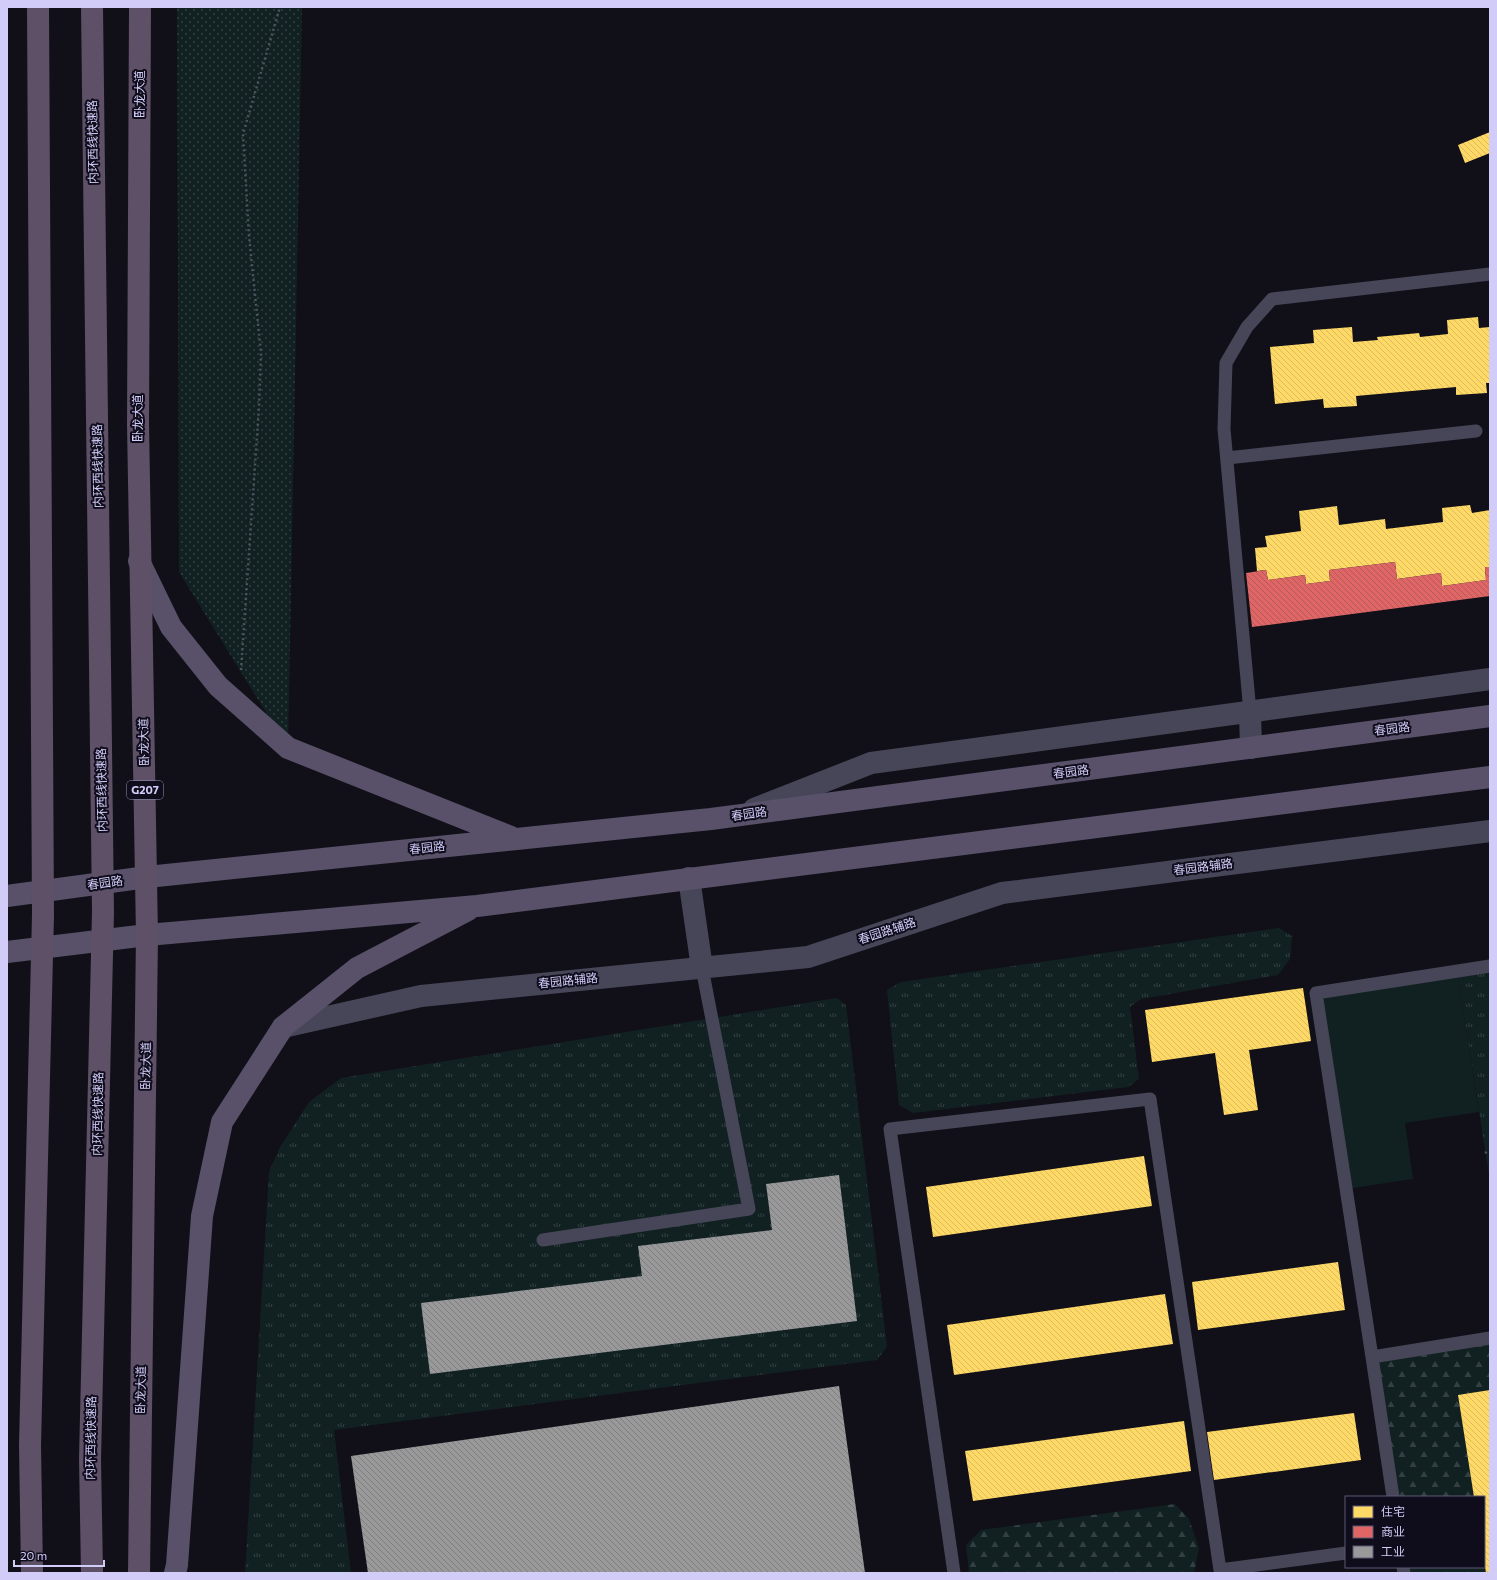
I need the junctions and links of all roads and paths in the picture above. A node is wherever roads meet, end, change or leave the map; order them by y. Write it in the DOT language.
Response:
graph roads {
  1 [pos="38,7"];
  2 [pos="92,7"];
  3 [pos="140,7"];
  4 [pos="280,7"];
  5 [pos="1490,274"];
  6 [pos="1476,431"];
  7 [pos="1227,458"];
  8 [pos="139,561"];
  9 [pos="1490,679"];
  10 [pos="238,704"];
  11 [pos="1250,712"];
  12 [pos="1490,716"];
  13 [pos="1251,748"];
  14 [pos="1490,777"];
  15 [pos="738,815"];
  16 [pos="1490,831"];
  17 [pos="514,838"];
  18 [pos="147,877"];
  19 [pos="689,878"];
  20 [pos="7,896"];
  21 [pos="477,906"];
  22 [pos="147,935"];
  23 [pos="7,952"];
  24 [pos="1490,966"];
  25 [pos="702,968"];
  26 [pos="283,1027"];
  27 [pos="1490,1150"];
  28 [pos="1485,1153"];
  29 [pos="543,1240"];
  30 [pos="1490,1338"];
  31 [pos="1372,1357"];
  32 [pos="1393,1496"];
  33 [pos="1345,1553"];
  34 [pos="32,1573"];
  35 [pos="92,1573"];
  36 [pos="139,1573"];
  37 [pos="175,1573"];
  38 [pos="954,1573"];
  1 -- 34 [label="highway, bridge"];
  2 -- 35 [label="highway, 内环西线快速路, bridge"];
  3 -- 8 [label="highway, 卧龙大道 / G207"];
  4 -- 10 [label="path"];
  5 -- 7 [label="lane"];
  6 -- 7 [label="lane"];
  7 -- 11 [label="lane"];
  8 -- 10 [label="main road"];
  8 -- 18 [label="highway, 卧龙大道 / G207"];
  9 -- 11 [label="street"];
  10 -- 17 [label="main road"];
  11 -- 13 [label="street"];
  11 -- 15 [label="street"];
  12 -- 13 [label="main road, 春园路"];
  13 -- 15 [label="main road, 春园路"];
  14 -- 19 [label="main road"];
  15 -- 17 [label="main road, 春园路"];
  16 -- 25 [label="street, 春园路辅路"];
  17 -- 18 [label="main road, 春园路"];
  18 -- 20 [label="main road, 春园路"];
  18 -- 22 [label="highway, 卧龙大道 / G207"];
  19 -- 21 [label="main road"];
  19 -- 25 [label="street"];
  21 -- 22 [label="main road"];
  21 -- 26 [label="main road"];
  22 -- 23 [label="main road"];
  22 -- 36 [label="highway, 卧龙大道 / G207"];
  24 -- 31 [label="lane"];
  25 -- 26 [label="street, 春园路辅路"];
  25 -- 29 [label="lane"];
  26 -- 37 [label="main road"];
  27 -- 28 [label="path"];
  30 -- 31 [label="lane"];
  31 -- 32 [label="lane"];
  33 -- 38 [label="lane"];
}
